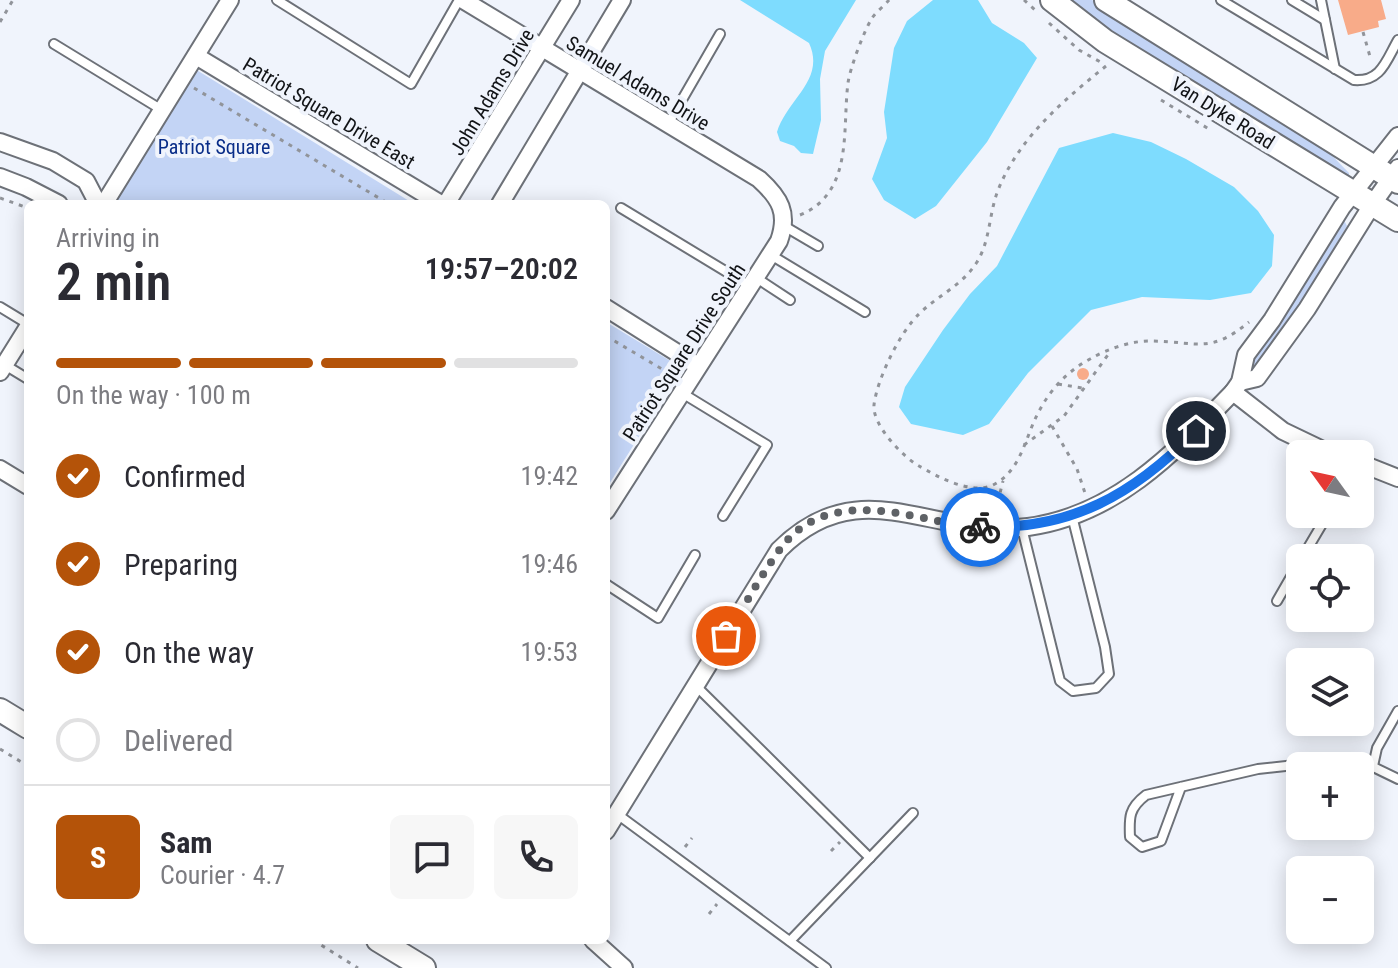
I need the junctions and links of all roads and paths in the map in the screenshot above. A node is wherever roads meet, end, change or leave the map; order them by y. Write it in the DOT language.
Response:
graph roads {
  1 [pos="13,0"];
  2 [pos="230,0"];
  3 [pos="277,0"];
  4 [pos="461,0"];
  5 [pos="571,0"];
  6 [pos="622,0"];
  7 [pos="889,0"];
  8 [pos="1052,0"];
  9 [pos="1221,0"];
  10 [pos="1292,0"];
  11 [pos="1321,0"];
  12 [pos="1115,2"];
  13 [pos="1325,20"];
  14 [pos="0,22"];
  15 [pos="1363,32"];
  16 [pos="720,34"];
  17 [pos="1398,40"];
  18 [pos="54,44"];
  19 [pos="542,49"];
  20 [pos="196,56"];
  21 [pos="1371,60"];
  22 [pos="1106,66"];
  23 [pos="1335,69"];
  24 [pos="579,71"];
  25 [pos="187,100"];
  26 [pos="162,110"];
  27 [pos="668,124"];
  28 [pos="1398,136"];
  29 [pos="0,142"];
  30 [pos="1391,174"];
  31 [pos="0,177"];
  32 [pos="0,198"];
  33 [pos="1362,199"];
  34 [pos="51,200"];
  35 [pos="98,200"];
  36 [pos="104,200"];
  37 [pos="382,200"];
  38 [pos="437,200"];
  39 [pos="447,200"];
  40 [pos="502,200"];
  41 [pos="24,207"];
  42 [pos="621,208"];
  43 [pos="799,215"];
  44 [pos="783,218"];
  45 [pos="1398,220"];
  46 [pos="818,246"];
  47 [pos="770,254"];
  48 [pos="752,281"];
  49 [pos="790,300"];
  50 [pos="0,307"];
  51 [pos="610,311"];
  52 [pos="865,312"];
  53 [pos="1249,322"];
  54 [pos="24,323"];
  55 [pos="24,333"];
  56 [pos="610,338"];
  57 [pos="1111,350"];
  58 [pos="698,366"];
  59 [pos="2,369"];
  60 [pos="667,372"];
  61 [pos="24,377"];
  62 [pos="1058,384"];
  63 [pos="1237,387"];
  64 [pos="1083,388"];
  65 [pos="681,392"];
  66 [pos="1052,426"];
  67 [pos="1302,440"];
  68 [pos="1024,445"];
  69 [pos="1374,469"];
  70 [pos="2,475"];
  71 [pos="1004,478"];
  72 [pos="1398,478"];
  73 [pos="24,484"];
  74 [pos="979,488"];
  75 [pos="1086,496"];
  76 [pos="998,501"];
  77 [pos="610,505"];
  78 [pos="1072,515"];
  79 [pos="723,516"];
  80 [pos="1001,519"];
  81 [pos="1022,527"];
  82 [pos="695,555"];
  83 [pos="1286,586"];
  84 [pos="610,587"];
  85 [pos="1277,601"];
  86 [pos="696,686"];
  87 [pos="0,710"];
  88 [pos="1398,711"];
  89 [pos="24,725"];
  90 [pos="0,749"];
  91 [pos="1374,762"];
  92 [pos="24,764"];
  93 [pos="1286,766"];
  94 [pos="1374,767"];
  95 [pos="1398,779"];
  96 [pos="1181,787"];
  97 [pos="913,813"];
  98 [pos="617,814"];
  99 [pos="610,825"];
  100 [pos="692,838"];
  101 [pos="841,841"];
  102 [pos="683,849"];
  103 [pos="831,851"];
  104 [pos="870,858"];
  105 [pos="718,902"];
  106 [pos="709,914"];
  107 [pos="790,941"];
  108 [pos="319,944"];
  109 [pos="385,944"];
  110 [pos="597,944"];
  111 [pos="358,968"];
  112 [pos="424,968"];
  113 [pos="624,968"];
  114 [pos="826,968"];
  1 -- 14 [label="path"];
  2 -- 20 [label="street"];
  3 -- 4 [label="lane"];
  4 -- 19 [label="street, Samuel Adams Drive"];
  5 -- 19 [label="street, John Adams Drive"];
  6 -- 24 [label="street"];
  7 -- 43 [label="path"];
  8 -- 33 [label="street, Van Dyke Road"];
  9 -- 23 [label="lane"];
  10 -- 13 [label="lane"];
  11 -- 13 [label="lane"];
  12 -- 30 [label="street, Van Dyke Road"];
  13 -- 23 [label="lane"];
  15 -- 21 [label="path"];
  16 -- 27 [label="lane"];
  17 -- 23 [label="lane"];
  18 -- 26 [label="lane"];
  19 -- 24 [label="street, Samuel Adams Drive"];
  19 -- 39 [label="street, John Adams Drive"];
  20 -- 26 [label="street"];
  20 -- 38 [label="street, Patriot Square Drive East"];
  22 -- 74 [label="path"];
  24 -- 27 [label="street, Samuel Adams Drive"];
  24 -- 40 [label="street"];
  25 -- 37 [label="path"];
  26 -- 36 [label="street"];
  27 -- 44 [label="street, Samuel Adams Drive"];
  28 -- 30 [label="street"];
  29 -- 35 [label="street"];
  30 -- 33 [label="street"];
  31 -- 34 [label="street"];
  32 -- 41 [label="path"];
  33 -- 45 [label="street, Van Dyke Road"];
  33 -- 63 [label="street"];
  33 -- 63 [label="street"];
  42 -- 48 [label="lane"];
  44 -- 46 [label="lane"];
  44 -- 47 [label="street, Patriot Square Drive South"];
  47 -- 48 [label="street, Patriot Square Drive South"];
  47 -- 52 [label="lane"];
  48 -- 49 [label="lane"];
  48 -- 58 [label="street, Patriot Square Drive South"];
  50 -- 54 [label="lane"];
  51 -- 58 [label="street"];
  53 -- 57 [label="path"];
  55 -- 59 [label="street"];
  56 -- 60 [label="path"];
  57 -- 62 [label="path"];
  57 -- 64 [label="path"];
  58 -- 65 [label="street, Patriot Square Drive South"];
  59 -- 61 [label="lane"];
  62 -- 64 [label="path"];
  62 -- 68 [label="path"];
  63 -- 67 [label="street"];
  63 -- 78 [label="street"];
  64 -- 66 [label="path"];
  65 -- 77 [label="street, Patriot Square Drive South"];
  65 -- 79 [label="lane"];
  66 -- 68 [label="path"];
  66 -- 75 [label="path"];
  68 -- 71 [label="path"];
  69 -- 72 [label="street"];
  70 -- 73 [label="street"];
  71 -- 74 [label="path"];
  71 -- 76 [label="path"];
  74 -- 76 [label="path"];
  76 -- 80 [label="path"];
  78 -- 81 [label="street"];
  78 -- 81 [label="lane"];
  81 -- 86 [label="street"];
  82 -- 84 [label="lane"];
  83 -- 85 [label="lane"];
  86 -- 98 [label="street"];
  86 -- 104 [label="lane"];
  87 -- 89 [label="street"];
  88 -- 91 [label="lane"];
  90 -- 92 [label="path"];
  93 -- 96 [label="lane"];
  94 -- 95 [label="lane"];
  96 -- 96 [label="lane"];
  97 -- 104 [label="lane"];
  98 -- 99 [label="street"];
  98 -- 107 [label="lane"];
  100 -- 102 [label="path"];
  101 -- 103 [label="path"];
  104 -- 107 [label="lane"];
  105 -- 106 [label="path"];
  107 -- 114 [label="lane"];
  108 -- 111 [label="path"];
  109 -- 112 [label="street"];
  110 -- 113 [label="street"];
}
